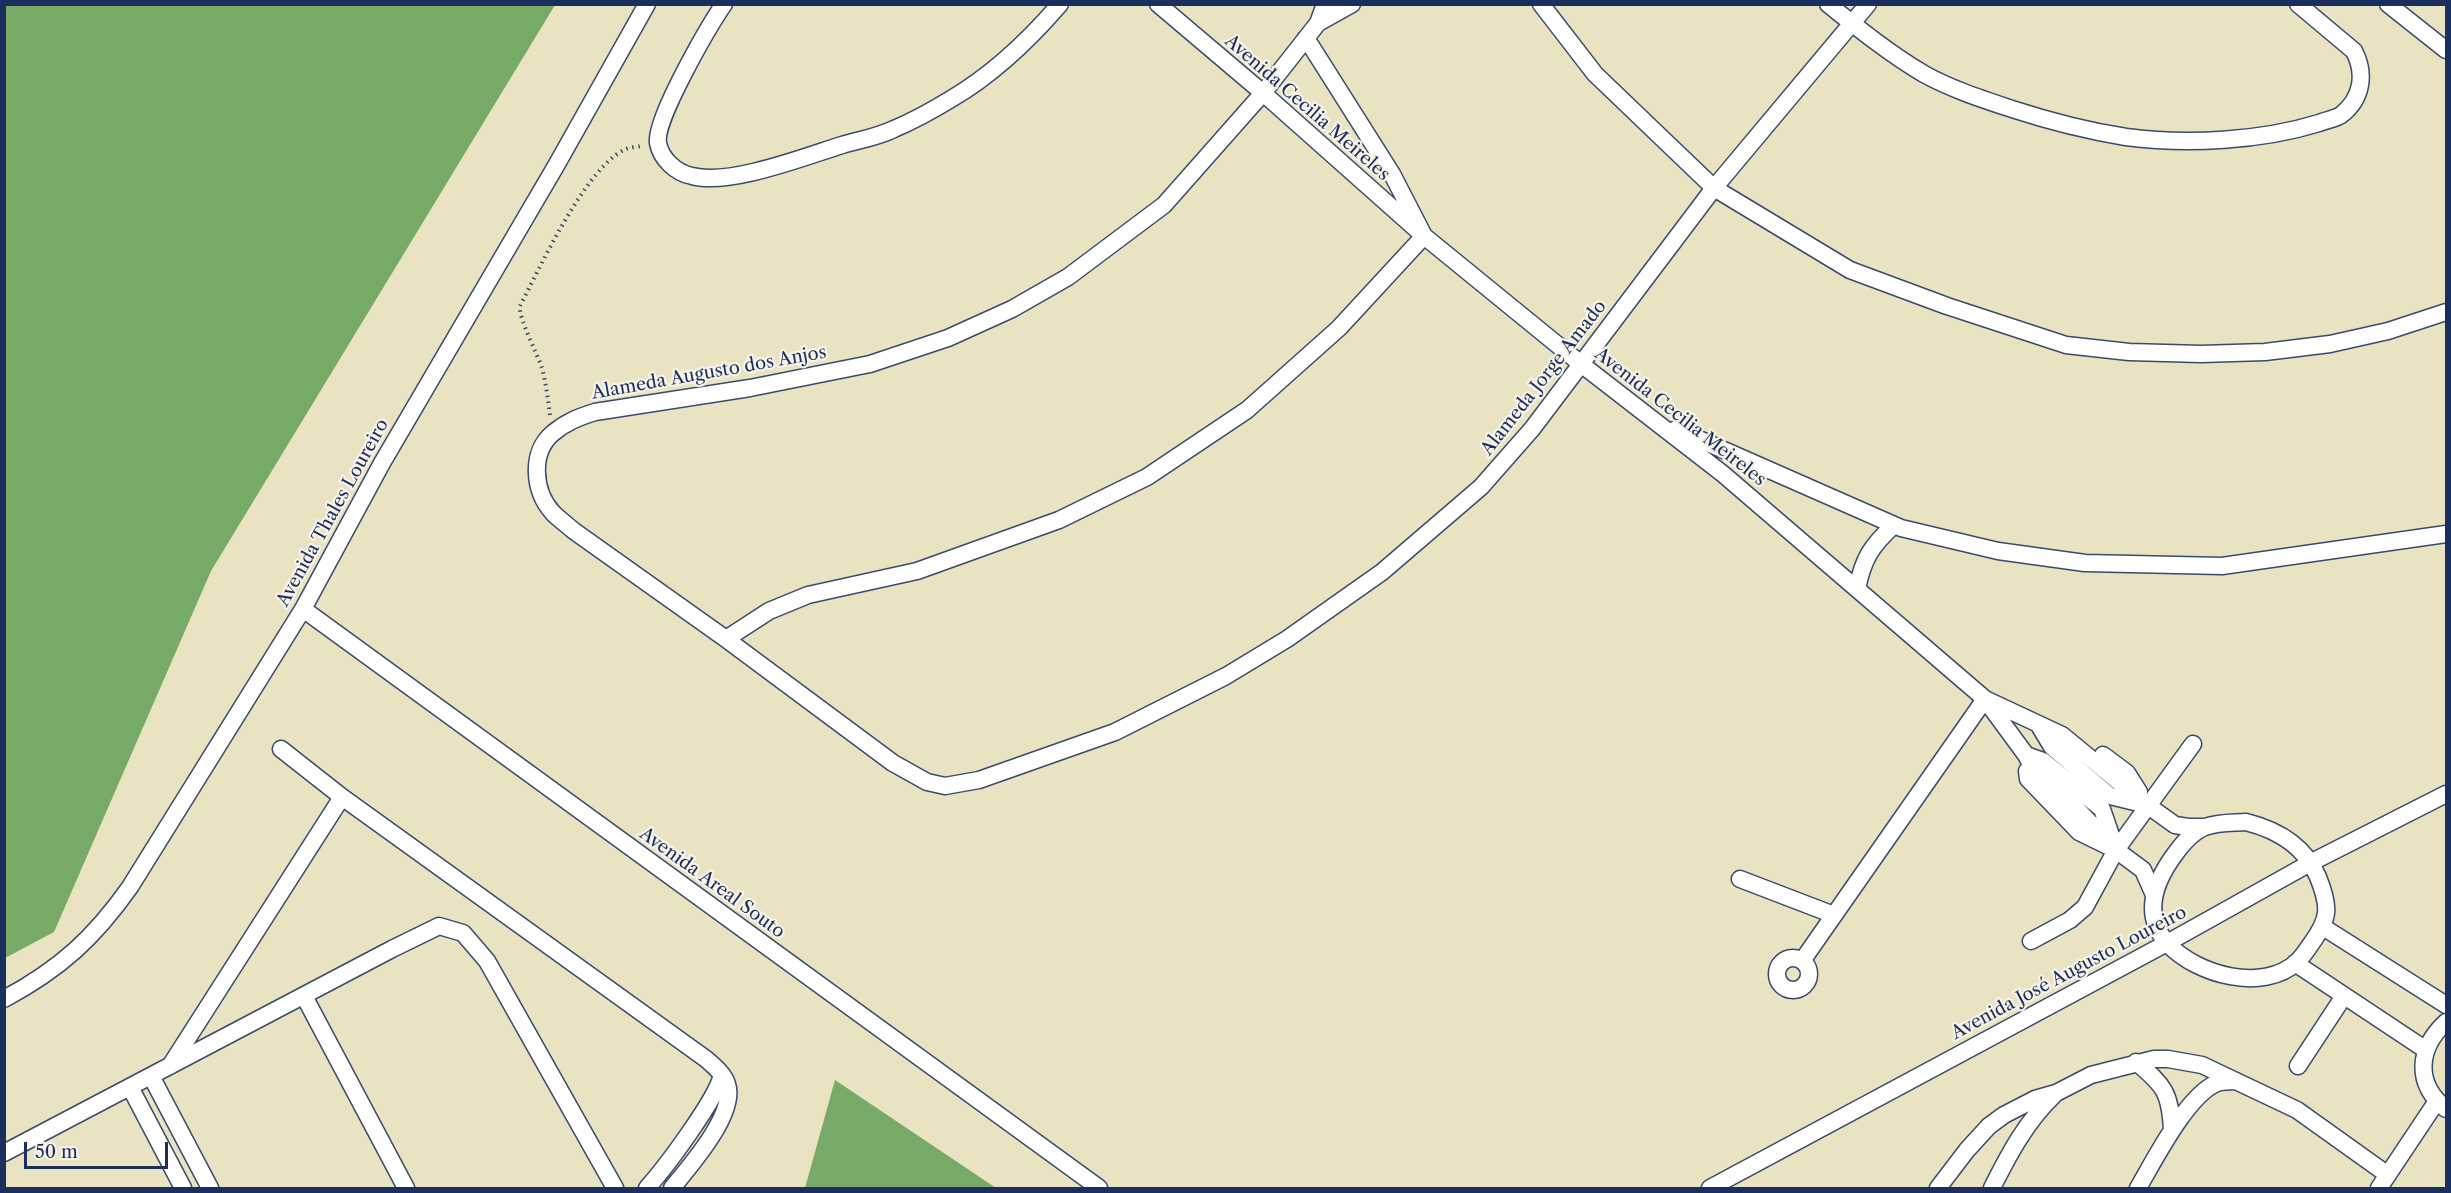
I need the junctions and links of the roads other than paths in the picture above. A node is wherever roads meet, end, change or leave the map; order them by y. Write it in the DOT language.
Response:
graph roads {
  1 [pos="647,4"];
  2 [pos="724,4"];
  3 [pos="1060,4"];
  4 [pos="1158,4"];
  5 [pos="1325,4"];
  6 [pos="1352,4"];
  7 [pos="1541,4"];
  8 [pos="1828,4"];
  9 [pos="1868,4"];
  10 [pos="2298,4"];
  11 [pos="2388,4"];
  12 [pos="1318,23"];
  13 [pos="1853,25"];
  14 [pos="1306,38"];
  15 [pos="2446,50"];
  16 [pos="1263,93"];
  17 [pos="1714,188"];
  18 [pos="1424,236"];
  19 [pos="2446,312"];
  20 [pos="1581,364"];
  21 [pos="1650,418"];
  22 [pos="1893,525"];
  23 [pos="2446,534"];
  24 [pos="1857,589"];
  25 [pos="303,609"];
  26 [pos="726,639"];
  27 [pos="1985,699"];
  28 [pos="2040,727"];
  29 [pos="2193,744"];
  30 [pos="281,749"];
  31 [pos="2026,755"];
  32 [pos="2446,794"];
  33 [pos="342,797"];
  34 [pos="2079,800"];
  35 [pos="2147,805"];
  36 [pos="2205,827"];
  37 [pos="2116,850"];
  38 [pos="2312,862"];
  39 [pos="1740,879"];
  40 [pos="2154,895"];
  41 [pos="1834,915"];
  42 [pos="2323,927"];
  43 [pos="2031,941"];
  44 [pos="2167,944"];
  45 [pos="1802,961"];
  46 [pos="2295,963"];
  47 [pos="304,996"];
  48 [pos="2344,996"];
  49 [pos="4,999"];
  50 [pos="2446,1005"];
  51 [pos="2446,1022"];
  52 [pos="2426,1050"];
  53 [pos="2136,1062"];
  54 [pos="170,1066"];
  55 [pos="2298,1066"];
  56 [pos="722,1075"];
  57 [pos="151,1076"];
  58 [pos="2237,1081"];
  59 [pos="130,1088"];
  60 [pos="2056,1094"];
  61 [pos="2442,1105"];
  62 [pos="2172,1130"];
  63 [pos="4,1153"];
  64 [pos="2384,1182"];
  65 [pos="183,1188"];
  66 [pos="210,1188"];
  67 [pos="406,1188"];
  68 [pos="615,1188"];
  69 [pos="646,1188"];
  70 [pos="672,1188"];
  71 [pos="1099,1188"];
  72 [pos="1710,1188"];
  73 [pos="1938,1188"];
  74 [pos="1992,1188"];
  75 [pos="2138,1188"];
  1 -- 25 [label="street, Avenida Thales Loureiro"];
  2 -- 3 [label="street"];
  4 -- 16 [label="street, Avenida Cecilia Meireles"];
  5 -- 12 [label="street, Alameda Augusto dos Anjos"];
  6 -- 12 [label="street, Alameda Augusto dos Anjos"];
  7 -- 17 [label="street"];
  8 -- 13 [label="street"];
  9 -- 13 [label="street, Alameda Jorge Amado"];
  10 -- 13 [label="street"];
  11 -- 15 [label="street"];
  12 -- 14 [label="street, Alameda Augusto dos Anjos"];
  13 -- 17 [label="street, Alameda Jorge Amado"];
  14 -- 16 [label="street, Alameda Augusto dos Anjos"];
  14 -- 18 [label="street"];
  16 -- 18 [label="street, Avenida Cecilia Meireles"];
  16 -- 26 [label="street, Alameda Augusto dos Anjos"];
  17 -- 19 [label="street"];
  17 -- 20 [label="street, Alameda Jorge Amado"];
  18 -- 20 [label="street, Avenida Cecilia Meireles"];
  18 -- 26 [label="street"];
  20 -- 21 [label="street, Avenida Cecilia Meireles"];
  20 -- 26 [label="street, Alameda Jorge Amado"];
  21 -- 22 [label="street"];
  21 -- 24 [label="street, Avenida Cecilia Meireles"];
  22 -- 23 [label="street"];
  22 -- 24 [label="street"];
  24 -- 27 [label="street, Avenida Cecilia Meireles"];
  25 -- 49 [label="street, Avenida Thales Loureiro"];
  25 -- 71 [label="street, Avenida Areal Souto"];
  27 -- 28 [label="street, Avenida Cecilia Meireles"];
  27 -- 31 [label="street, Avenida Cecilia Meireles"];
  27 -- 41 [label="street"];
  28 -- 34 [label="street, Avenida Cecilia Meireles"];
  28 -- 35 [label="street, Avenida Cecilia Meireles"];
  29 -- 35 [label="street"];
  30 -- 33 [label="street"];
  31 -- 34 [label="street, Avenida Cecilia Meireles"];
  31 -- 34 [label="street, Avenida Cecilia Meireles"];
  32 -- 38 [label="street, Avenida José Augusto Loureiro"];
  33 -- 54 [label="street"];
  33 -- 56 [label="street"];
  34 -- 35 [label="street"];
  34 -- 37 [label="street"];
  34 -- 37 [label="street"];
  35 -- 36 [label="street, Avenida Cecilia Meireles"];
  35 -- 37 [label="street"];
  36 -- 38 [label="street, Avenida Cecilia Meireles"];
  36 -- 40 [label="street"];
  37 -- 40 [label="street"];
  37 -- 43 [label="street"];
  38 -- 42 [label="street"];
  38 -- 44 [label="street, Avenida José Augusto Loureiro"];
  39 -- 41 [label="street"];
  40 -- 44 [label="street"];
  41 -- 45 [label="street"];
  42 -- 46 [label="street"];
  42 -- 50 [label="street"];
  44 -- 46 [label="street"];
  44 -- 72 [label="street, Avenida José Augusto Loureiro"];
  46 -- 48 [label="street"];
  47 -- 54 [label="street"];
  47 -- 67 [label="street"];
  47 -- 68 [label="street"];
  48 -- 52 [label="street"];
  48 -- 55 [label="street"];
  51 -- 52 [label="street"];
  52 -- 61 [label="street"];
  53 -- 58 [label="street"];
  53 -- 60 [label="street"];
  53 -- 62 [label="street"];
  54 -- 57 [label="street"];
  56 -- 69 [label="street"];
  56 -- 70 [label="street"];
  57 -- 59 [label="street"];
  57 -- 66 [label="street"];
  58 -- 62 [label="street"];
  58 -- 64 [label="street"];
  59 -- 63 [label="street"];
  59 -- 65 [label="street"];
  60 -- 73 [label="street"];
  60 -- 74 [label="street"];
  61 -- 64 [label="street"];
  62 -- 75 [label="street"];
}
